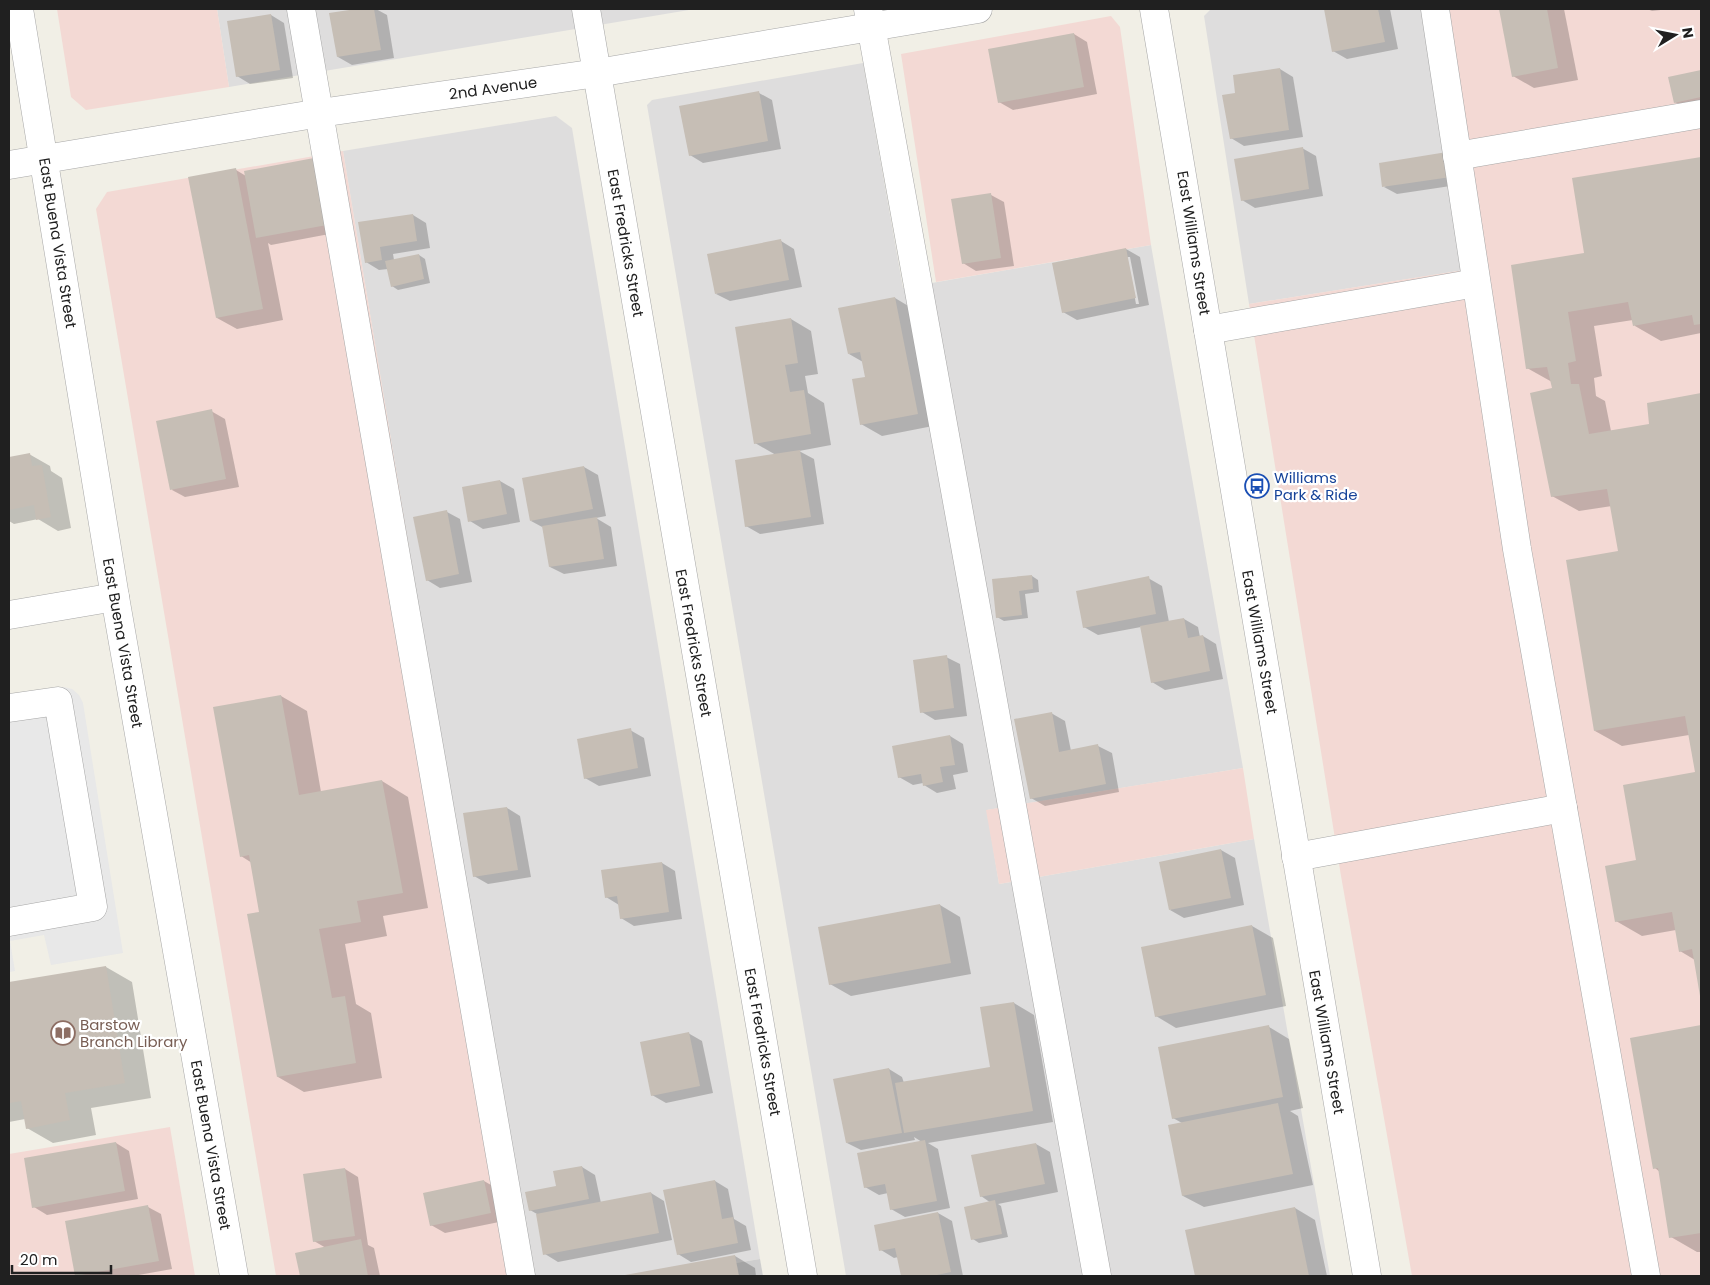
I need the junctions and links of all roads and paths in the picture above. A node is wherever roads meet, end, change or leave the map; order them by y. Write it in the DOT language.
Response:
graph roads {
  1 [pos="19,9"];
  2 [pos="301,9"];
  3 [pos="586,9"];
  4 [pos="978,9"];
  5 [pos="1154,9"];
  6 [pos="1435,9"];
  7 [pos="869,18"];
  8 [pos="17,44"];
  9 [pos="597,73"];
  10 [pos="320,114"];
  11 [pos="1701,114"];
  12 [pos="1457,156"];
  13 [pos="44,158"];
  14 [pos="9,165"];
  15 [pos="1476,283"];
  16 [pos="1208,330"];
  17 [pos="115,597"];
  18 [pos="9,615"];
  19 [pos="9,708"];
  20 [pos="1563,808"];
  21 [pos="1296,857"];
  22 [pos="9,922"];
  23 [pos="234,1276"];
  24 [pos="521,1276"];
  25 [pos="803,1276"];
  26 [pos="1097,1276"];
  27 [pos="1367,1276"];
  28 [pos="1646,1276"];
  1 -- 8 [label="street, East Buena Vista Street"];
  2 -- 10 [label="street"];
  3 -- 9 [label="street, East Fredricks Street"];
  4 -- 7 [label="street, 2nd Avenue"];
  5 -- 16 [label="street, East Williams Street"];
  6 -- 12 [label="street"];
  7 -- 9 [label="street, 2nd Avenue"];
  7 -- 26 [label="street"];
  8 -- 13 [label="street, East Buena Vista Street"];
  9 -- 10 [label="street, 2nd Avenue"];
  9 -- 25 [label="street, East Fredricks Street"];
  10 -- 13 [label="street, 2nd Avenue"];
  10 -- 24 [label="street"];
  11 -- 12 [label="street"];
  12 -- 15 [label="street"];
  13 -- 14 [label="street, 2nd Avenue"];
  13 -- 17 [label="street, East Buena Vista Street"];
  15 -- 16 [label="street"];
  15 -- 20 [label="street"];
  16 -- 21 [label="street, East Williams Street"];
  17 -- 18 [label="street"];
  17 -- 23 [label="street, East Buena Vista Street"];
  19 -- 22 [label="street"];
  20 -- 21 [label="street"];
  20 -- 28 [label="street"];
  21 -- 27 [label="street, East Williams Street"];
}
